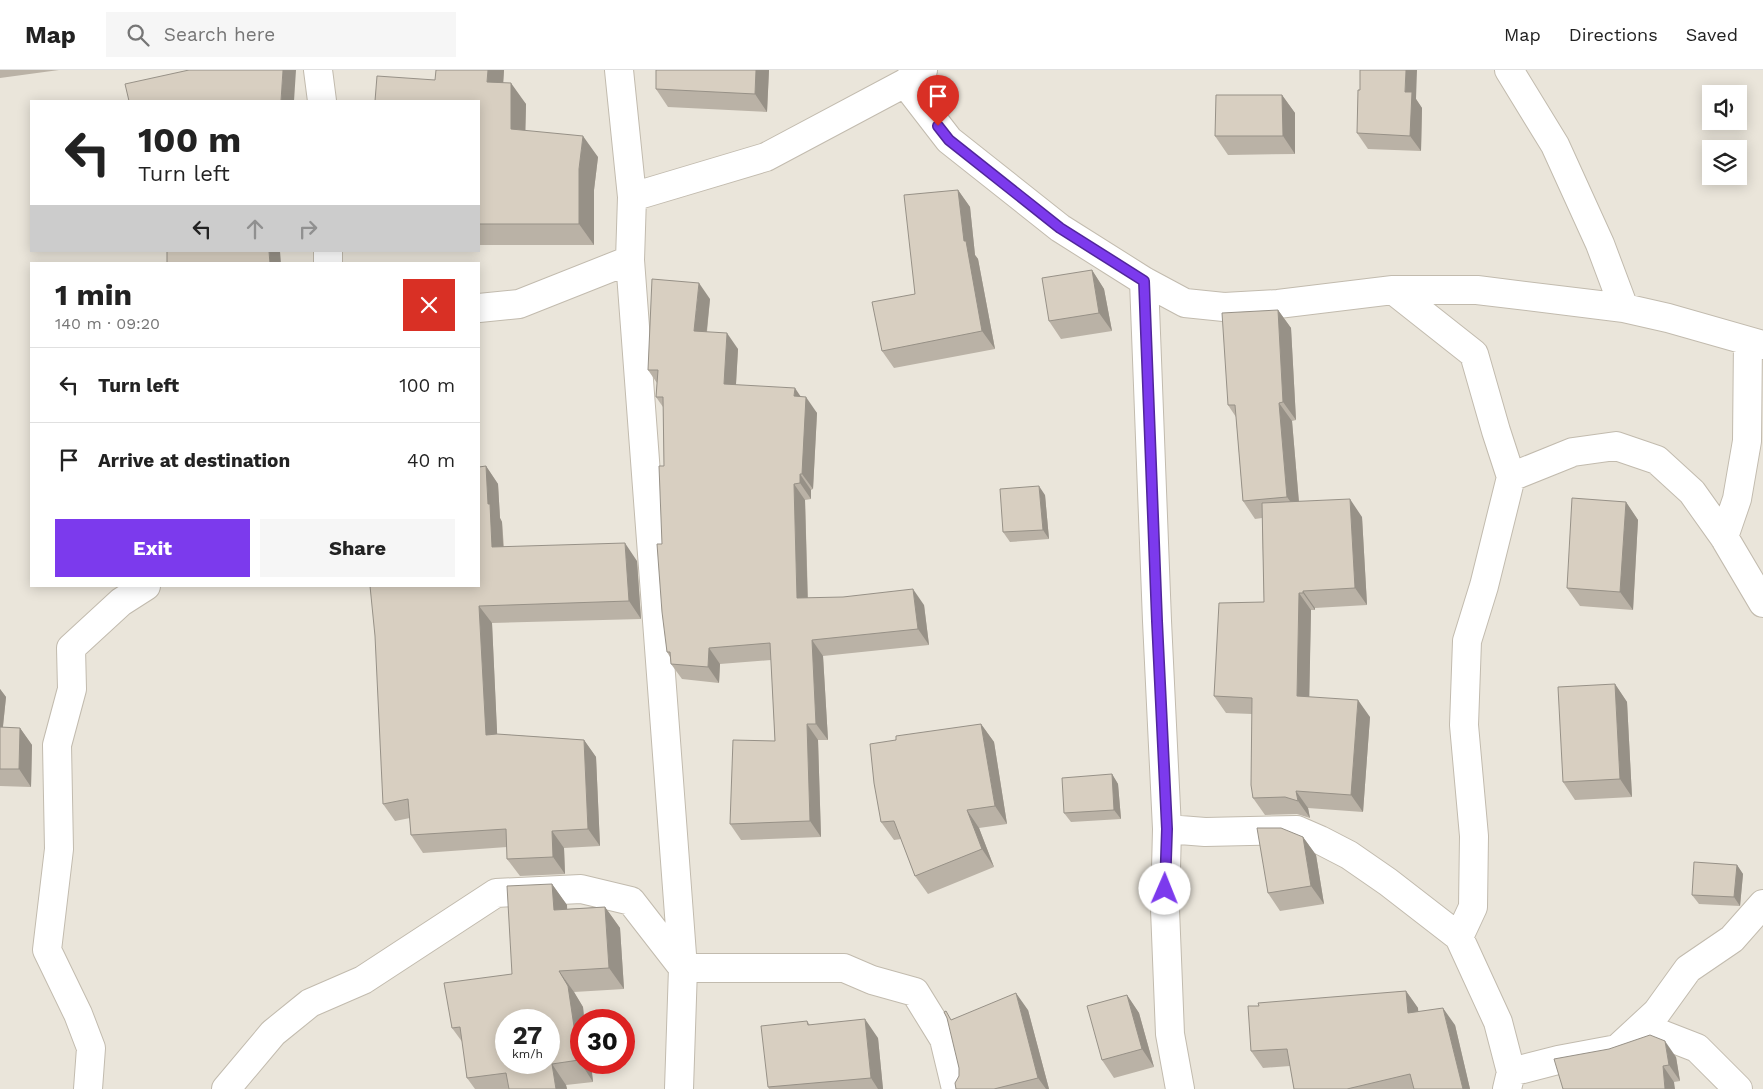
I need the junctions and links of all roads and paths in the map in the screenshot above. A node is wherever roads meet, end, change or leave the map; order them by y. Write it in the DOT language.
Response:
graph roads {
  1 [pos="318,70"];
  2 [pos="619,70"];
  3 [pos="1509,70"];
  4 [pos="914,77"];
  5 [pos="322,100"];
  6 [pos="632,197"];
  7 [pos="630,260"];
  8 [pos="1144,281"];
  9 [pos="1393,290"];
  10 [pos="480,308"];
  11 [pos="1624,308"];
  12 [pos="1755,343"];
  13 [pos="1511,477"];
  14 [pos="1724,537"];
  15 [pos="144,587"];
  16 [pos="1763,603"];
  17 [pos="1167,829"];
  18 [pos="1763,904"];
  19 [pos="1459,937"];
  20 [pos="683,968"];
  21 [pos="1617,1049"];
  22 [pos="1509,1080"];
  23 [pos="88,1089"];
  24 [pos="226,1089"];
  25 [pos="680,1089"];
  26 [pos="956,1089"];
  27 [pos="1180,1089"];
  28 [pos="1738,1089"];
  1 -- 5 [label="street"];
  2 -- 6 [label="street"];
  3 -- 11 [label="street"];
  4 -- 6 [label="street"];
  4 -- 8 [label="street"];
  6 -- 7 [label="street"];
  7 -- 10 [label="street"];
  7 -- 20 [label="street"];
  8 -- 9 [label="street"];
  8 -- 17 [label="street"];
  9 -- 11 [label="street"];
  9 -- 13 [label="street"];
  11 -- 12 [label="street"];
  12 -- 14 [label="street"];
  13 -- 14 [label="street"];
  13 -- 19 [label="street"];
  14 -- 16 [label="street"];
  15 -- 23 [label="street"];
  17 -- 19 [label="street"];
  17 -- 27 [label="street"];
  18 -- 21 [label="street"];
  19 -- 22 [label="street"];
  20 -- 24 [label="street"];
  20 -- 25 [label="street"];
  20 -- 26 [label="street"];
  21 -- 22 [label="street"];
  21 -- 28 [label="street"];
}
